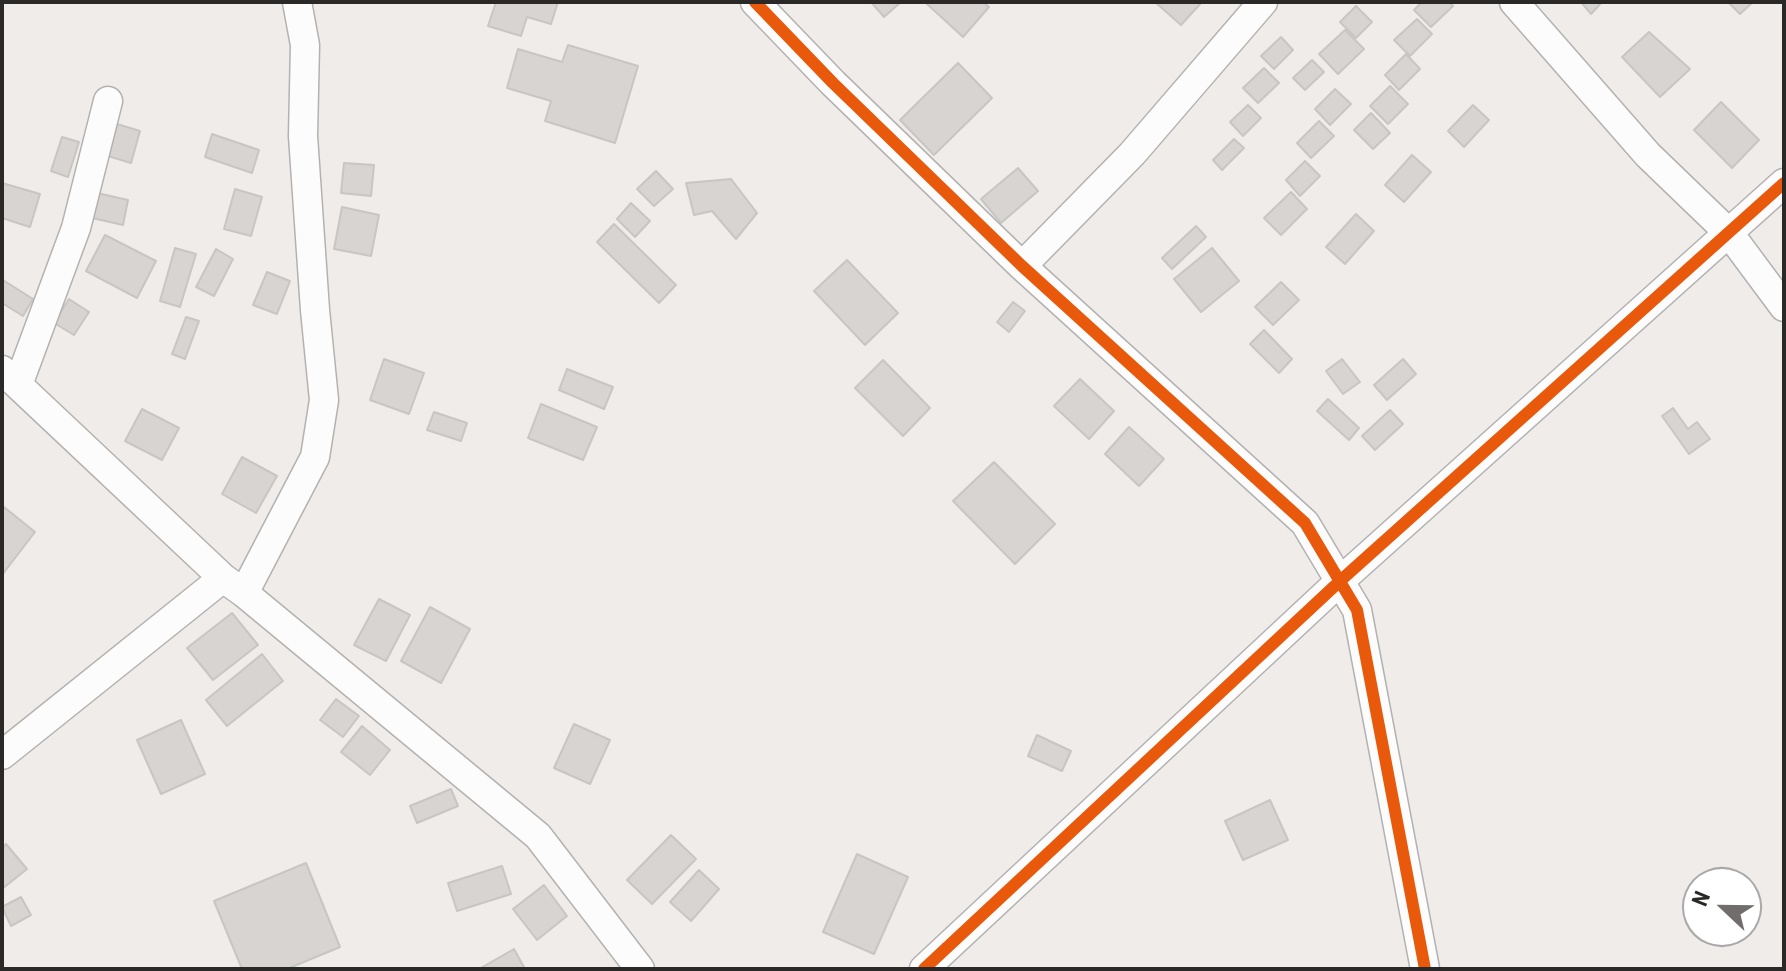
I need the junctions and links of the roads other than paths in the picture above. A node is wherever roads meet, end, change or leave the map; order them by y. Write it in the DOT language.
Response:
graph roads {
  1 [pos="297,2"];
  2 [pos="755,2"];
  3 [pos="1263,2"];
  4 [pos="1514,2"];
  5 [pos="108,101"];
  6 [pos="1784,183"];
  7 [pos="1729,233"];
  8 [pos="1022,266"];
  9 [pos="1784,307"];
  10 [pos="10,378"];
  11 [pos="1340,581"];
  12 [pos="234,585"];
  13 [pos="2,755"];
  14 [pos="640,969"];
  15 [pos="924,969"];
  16 [pos="1425,969"];
  1 -- 12 [label="street"];
  2 -- 8 [label="street"];
  3 -- 8 [label="street"];
  4 -- 7 [label="street"];
  5 -- 10 [label="street"];
  6 -- 7 [label="street"];
  7 -- 9 [label="street"];
  7 -- 11 [label="street"];
  8 -- 11 [label="street"];
  10 -- 12 [label="street"];
  11 -- 15 [label="street"];
  11 -- 16 [label="street"];
  12 -- 13 [label="street"];
  12 -- 14 [label="street"];
}
